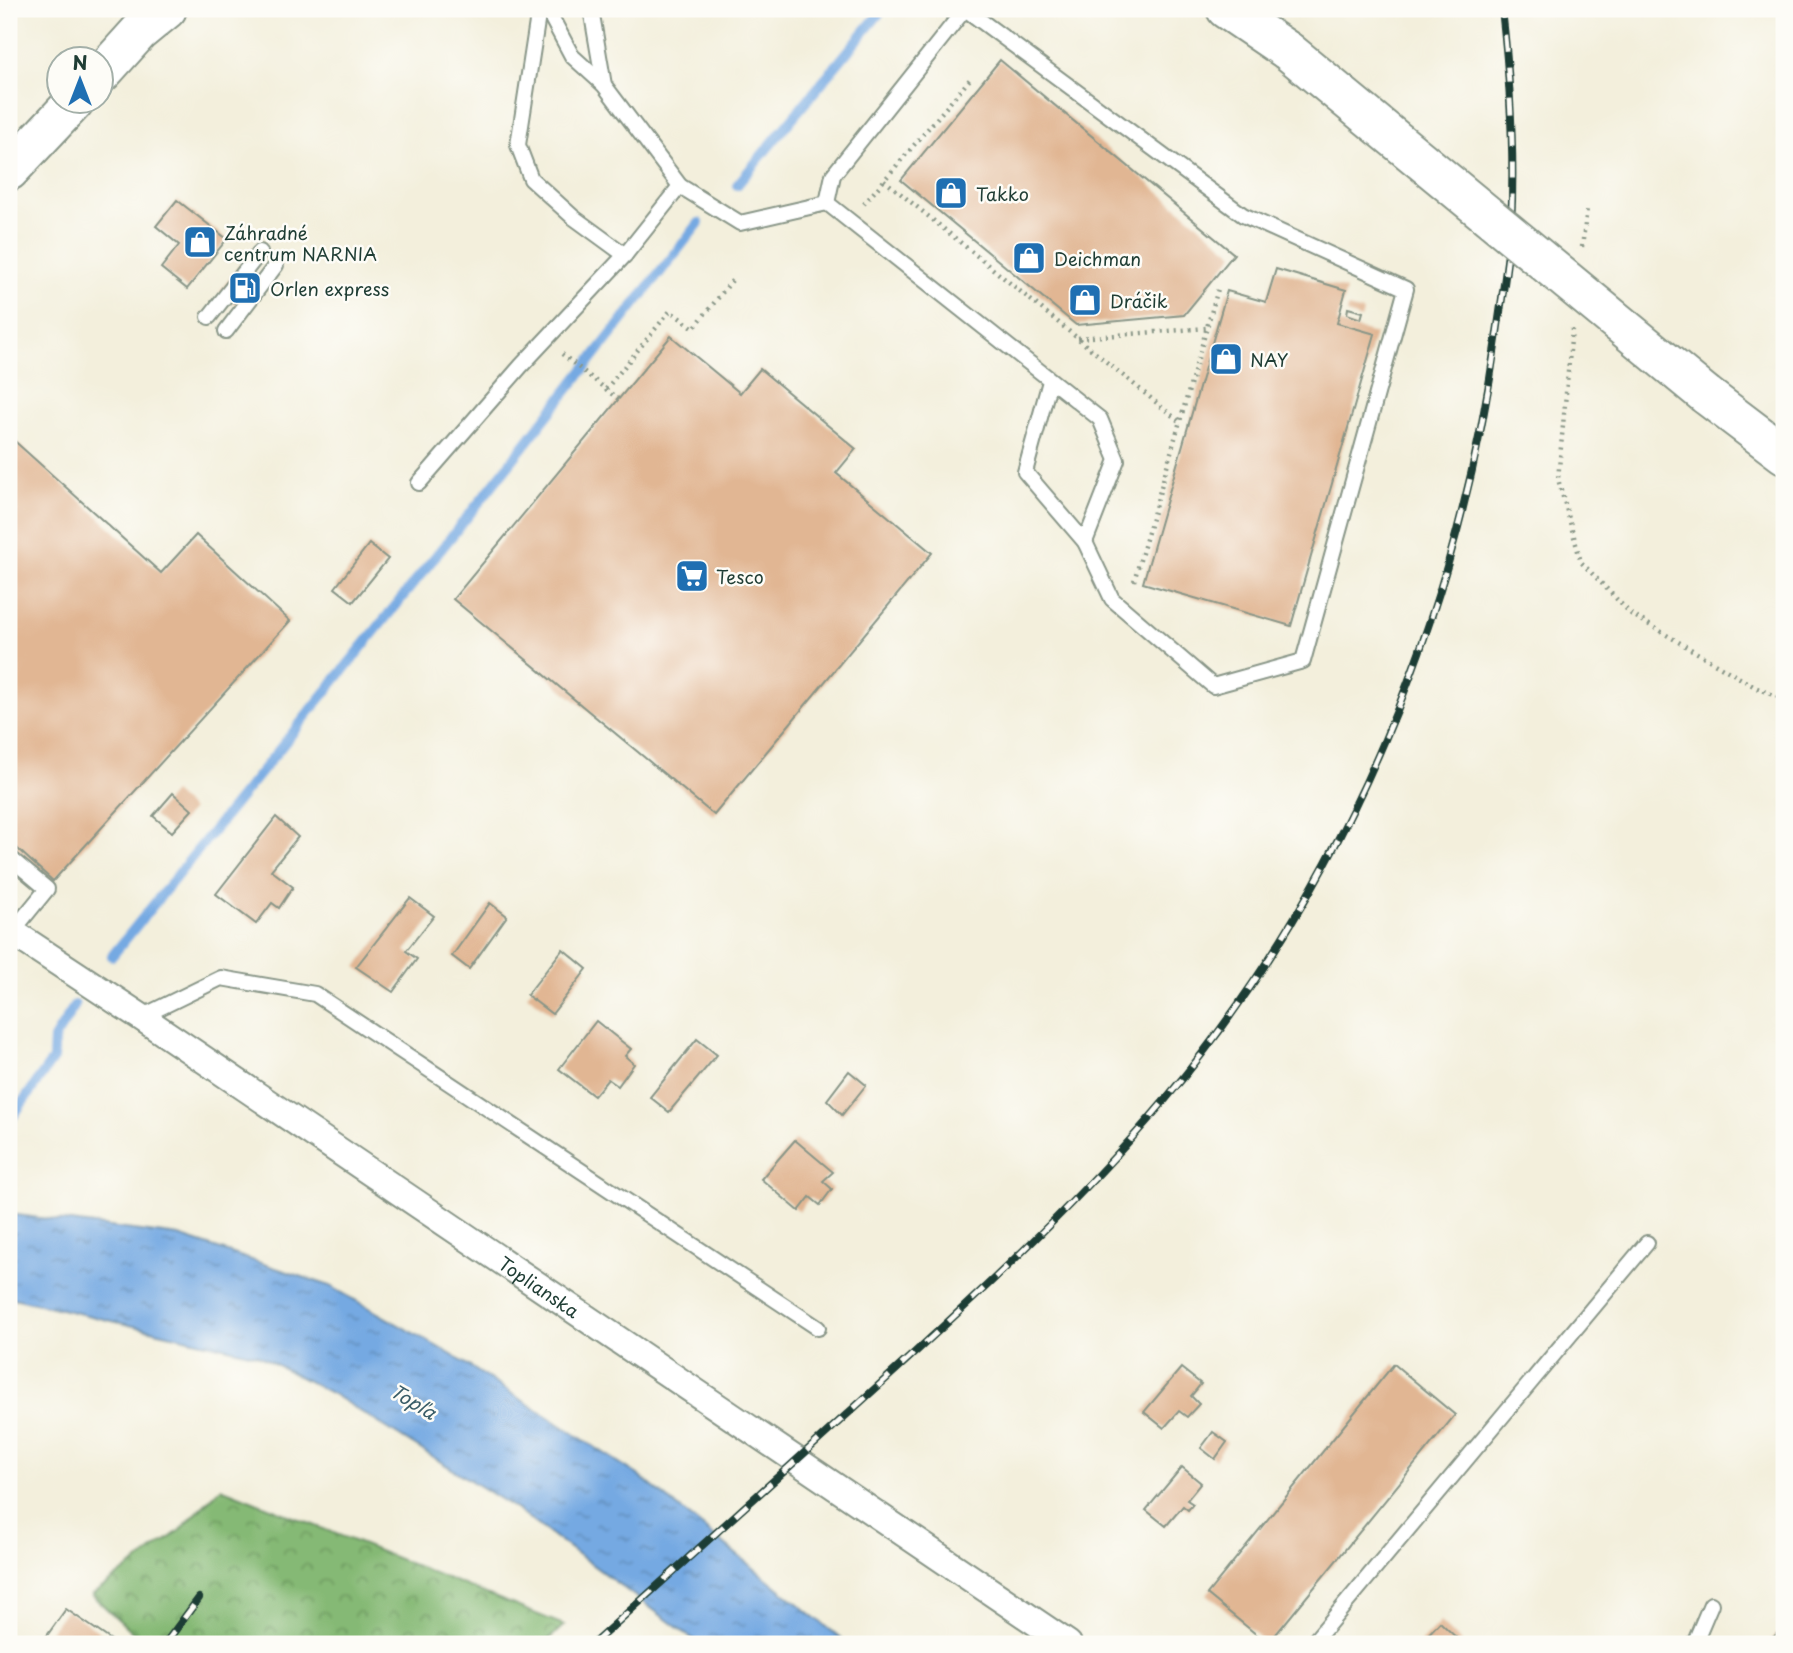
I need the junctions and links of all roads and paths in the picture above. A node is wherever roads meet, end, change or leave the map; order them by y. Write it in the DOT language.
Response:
graph roads {
  1 [pos="539,9"];
  2 [pos="547,9"];
  3 [pos="592,9"];
  4 [pos="965,9"];
  5 [pos="1226,9"];
  6 [pos="160,12"];
  7 [pos="116,58"];
  8 [pos="971,78"];
  9 [pos="604,85"];
  10 [pos="61,116"];
  11 [pos="9,171"];
  12 [pos="884,180"];
  13 [pos="680,186"];
  14 [pos="827,203"];
  15 [pos="863,205"];
  16 [pos="1587,209"];
  17 [pos="1582,249"];
  18 [pos="260,252"];
  19 [pos="625,255"];
  20 [pos="276,265"];
  21 [pos="734,278"];
  22 [pos="1219,289"];
  23 [pos="209,317"];
  24 [pos="1574,317"];
  25 [pos="1207,328"];
  26 [pos="226,331"];
  27 [pos="1077,338"];
  28 [pos="568,359"];
  29 [pos="1050,381"];
  30 [pos="606,389"];
  31 [pos="618,399"];
  32 [pos="1180,422"];
  33 [pos="1784,453"];
  34 [pos="419,483"];
  35 [pos="1085,542"];
  36 [pos="1134,581"];
  37 [pos="1784,701"];
  38 [pos="9,857"];
  39 [pos="10,931"];
  40 [pos="141,1017"];
  41 [pos="1647,1244"];
  42 [pos="818,1328"];
  43 [pos="1711,1604"];
  44 [pos="1068,1644"];
  45 [pos="1312,1644"];
  46 [pos="1694,1644"];
  1 -- 19 [label="lane"];
  2 -- 9 [label="lane"];
  3 -- 9 [label="lane"];
  4 -- 14 [label="lane"];
  4 -- 35 [label="lane"];
  5 -- 33 [label="main road, bridge"];
  6 -- 7 [label="main road"];
  8 -- 12 [label="path"];
  9 -- 13 [label="lane"];
  10 -- 11 [label="main road"];
  12 -- 15 [label="path"];
  12 -- 27 [label="path"];
  13 -- 14 [label="lane"];
  13 -- 19 [label="lane"];
  14 -- 29 [label="lane"];
  16 -- 17 [label="path"];
  18 -- 23 [label="lane"];
  19 -- 34 [label="lane"];
  20 -- 26 [label="lane"];
  21 -- 30 [label="path"];
  22 -- 25 [label="path"];
  24 -- 37 [label="path"];
  25 -- 27 [label="path"];
  25 -- 32 [label="path"];
  27 -- 32 [label="path"];
  28 -- 30 [label="path"];
  29 -- 35 [label="lane"];
  29 -- 35 [label="lane"];
  30 -- 31 [label="path"];
  32 -- 36 [label="path"];
  38 -- 39 [label="lane"];
  39 -- 40 [label="street, Toplianska"];
  40 -- 42 [label="lane"];
  40 -- 44 [label="street, Toplianska"];
  41 -- 45 [label="lane"];
  43 -- 46 [label="lane"];
}
